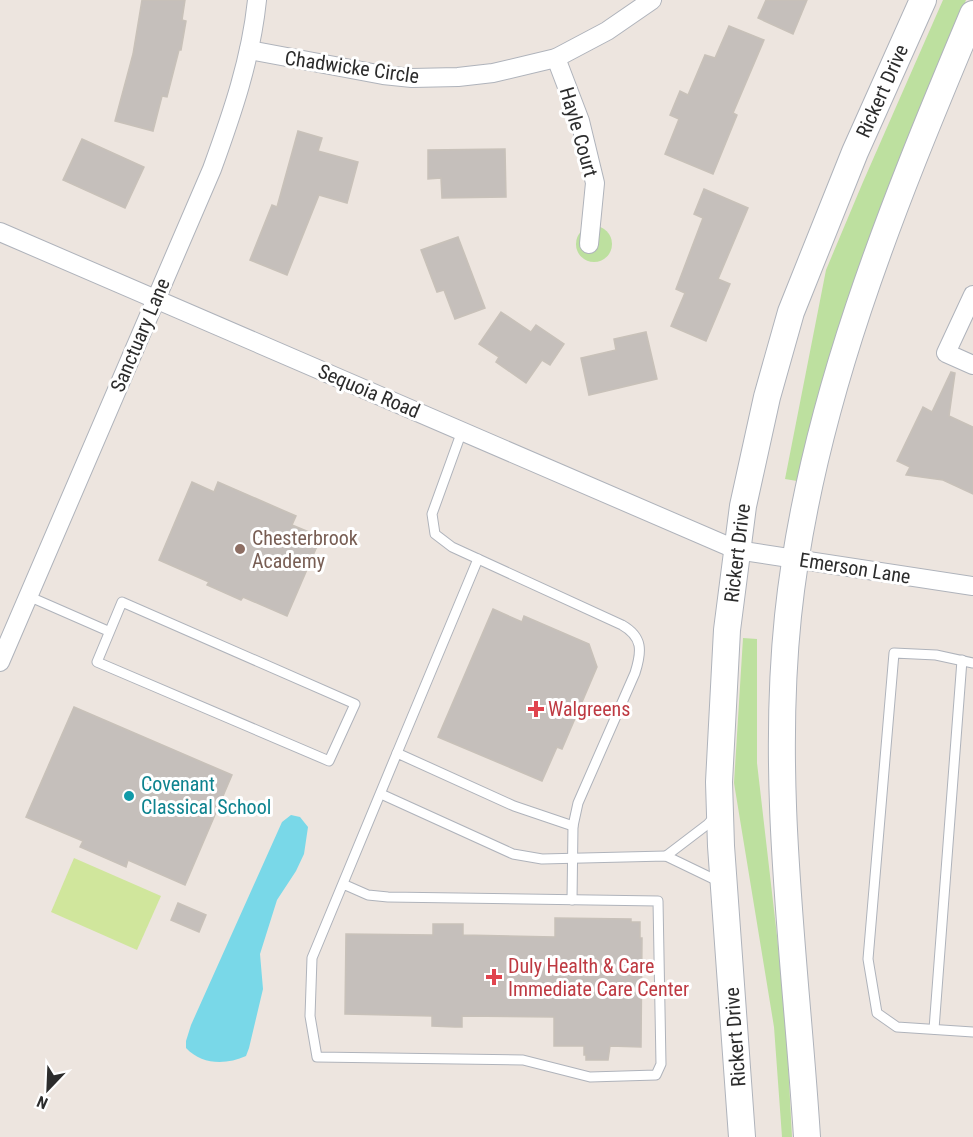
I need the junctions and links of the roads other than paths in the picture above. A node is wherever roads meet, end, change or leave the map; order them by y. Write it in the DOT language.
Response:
graph roads {
  1 [pos="257,0"];
  2 [pos="652,0"];
  3 [pos="923,0"];
  4 [pos="973,14"];
  5 [pos="249,51"];
  6 [pos="556,58"];
  7 [pos="0,232"];
  8 [pos="589,244"];
  9 [pos="973,295"];
  10 [pos="156,298"];
  11 [pos="973,365"];
  12 [pos="462,431"];
  13 [pos="737,550"];
  14 [pos="478,559"];
  15 [pos="795,559"];
  16 [pos="973,586"];
  17 [pos="28,596"];
  18 [pos="108,631"];
  19 [pos="962,660"];
  20 [pos="0,662"];
  21 [pos="973,663"];
  22 [pos="397,753"];
  23 [pos="381,794"];
  24 [pos="720,810"];
  25 [pos="573,826"];
  26 [pos="666,856"];
  27 [pos="571,859"];
  28 [pos="343,884"];
  29 [pos="724,885"];
  30 [pos="572,900"];
  31 [pos="934,1029"];
  32 [pos="973,1032"];
  33 [pos="742,1137"];
  34 [pos="807,1137"];
  1 -- 5 [label="street, Sanctuary Lane"];
  2 -- 6 [label="street, Chadwicke Circle"];
  3 -- 13 [label="street, Rickert Drive"];
  4 -- 15 [label="street"];
  5 -- 6 [label="street, Chadwicke Circle"];
  5 -- 10 [label="street, Sanctuary Lane"];
  6 -- 8 [label="street, Hayle Court"];
  7 -- 10 [label="street, Sequoia Road"];
  9 -- 11 [label="street"];
  10 -- 12 [label="street, Sequoia Road"];
  10 -- 17 [label="street, Sanctuary Lane"];
  12 -- 13 [label="street, Sequoia Road"];
  12 -- 14 [label="lane"];
  13 -- 15 [label="street, Emerson Lane"];
  13 -- 24 [label="street, Rickert Drive"];
  14 -- 22 [label="lane"];
  14 -- 25 [label="lane"];
  15 -- 16 [label="street, Emerson Lane"];
  15 -- 34 [label="street"];
  17 -- 18 [label="lane"];
  17 -- 20 [label="street, Sanctuary Lane"];
  18 -- 18 [label="lane"];
  19 -- 21 [label="lane"];
  19 -- 31 [label="lane"];
  19 -- 31 [label="lane"];
  22 -- 23 [label="lane"];
  22 -- 25 [label="lane"];
  23 -- 27 [label="lane"];
  23 -- 28 [label="lane"];
  24 -- 26 [label="lane"];
  24 -- 29 [label="street, Rickert Drive"];
  25 -- 27 [label="lane"];
  26 -- 27 [label="lane"];
  26 -- 29 [label="lane"];
  27 -- 30 [label="lane"];
  28 -- 30 [label="lane"];
  28 -- 30 [label="lane"];
  29 -- 33 [label="street, Rickert Drive"];
  31 -- 32 [label="lane"];
}
